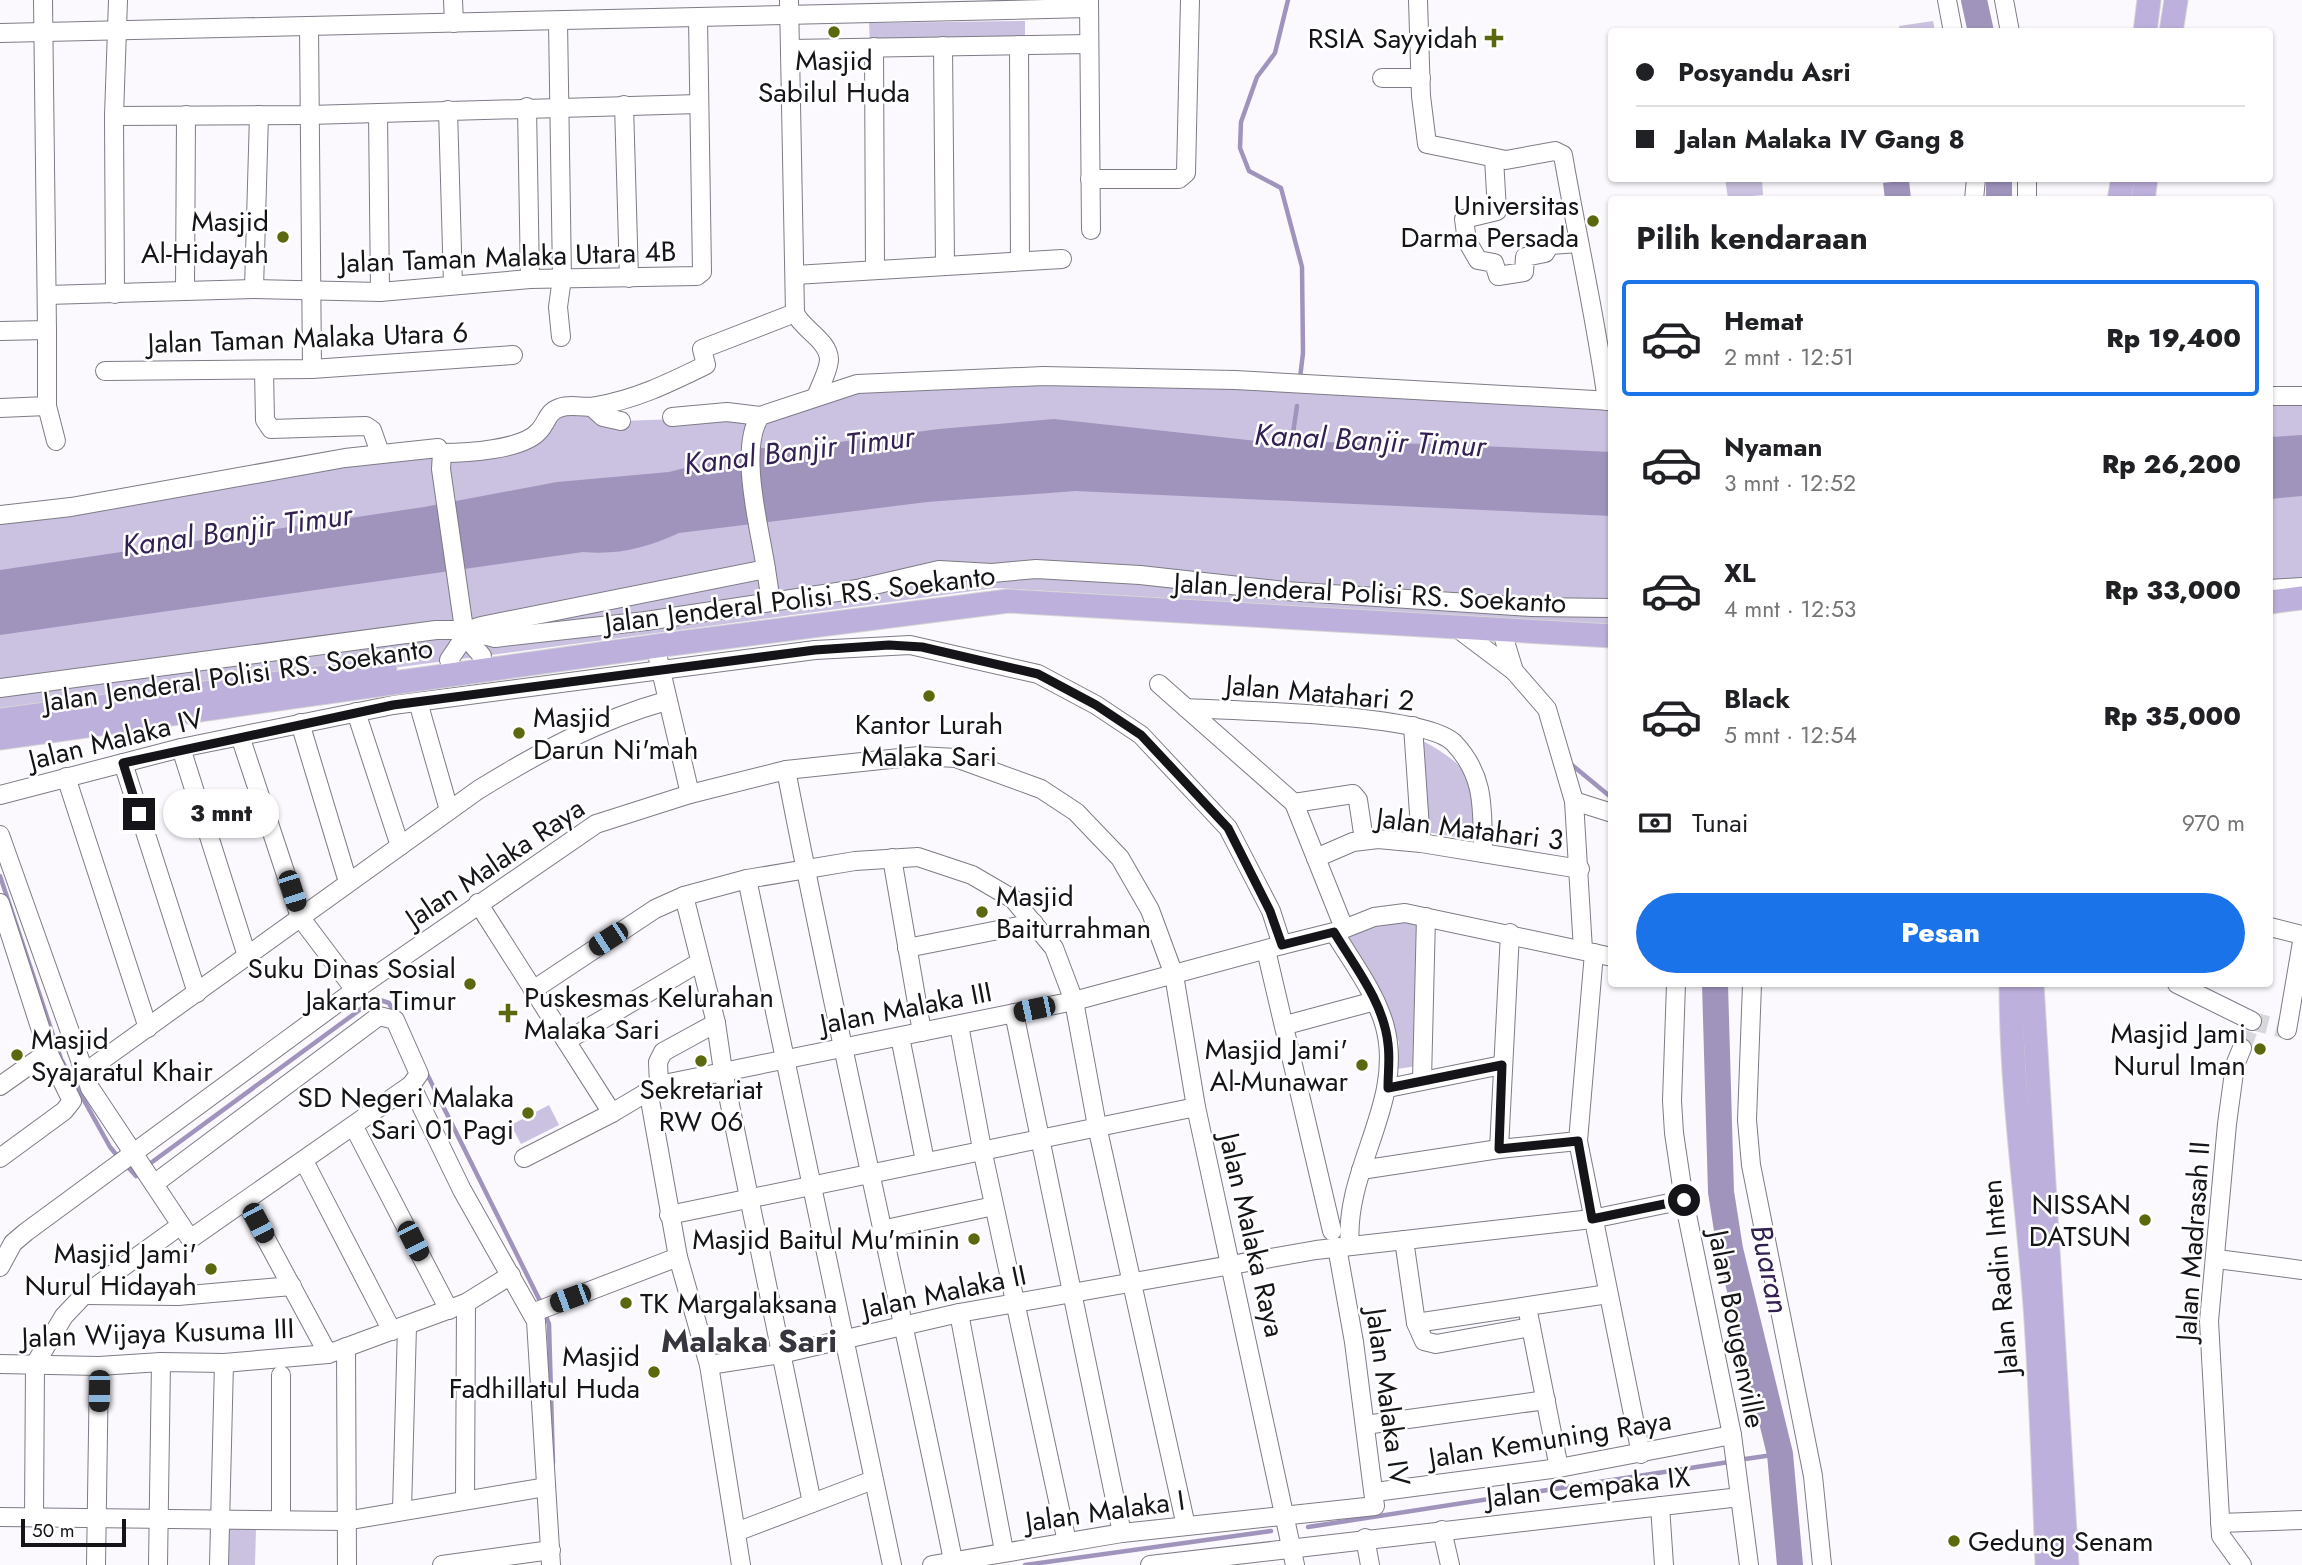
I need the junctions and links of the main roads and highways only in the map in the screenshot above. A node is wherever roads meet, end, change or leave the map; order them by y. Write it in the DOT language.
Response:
graph roads {
  1 [pos="2149,0"];
  2 [pos="2176,0"];
  3 [pos="2146,28"];
  4 [pos="2172,28"];
  5 [pos="2302,598"];
  6 [pos="2273,602"];
  7 [pos="2302,611"];
  8 [pos="2273,614"];
  9 [pos="1467,623"];
  10 [pos="1608,625"];
  11 [pos="1608,636"];
  12 [pos="0,720"];
  13 [pos="0,738"];
  14 [pos="2011,987"];
  15 [pos="2032,987"];
  16 [pos="2055,1500"];
  17 [pos="2048,1565"];
  18 [pos="2067,1565"];
  1 -- 3 [label="main road"];
  2 -- 4 [label="main road"];
  5 -- 6 [label="main road"];
  7 -- 8 [label="main road"];
  9 -- 10 [label="main road, Jalan Jenderal Polisi RS. Soekanto"];
  9 -- 11 [label="main road, Jalan Jenderal Polisi RS. Soekanto"];
  9 -- 12 [label="main road, Jalan Jenderal Polisi RS. Soekanto"];
  9 -- 13 [label="main road, Jalan Jenderal Polisi RS. Soekanto"];
  14 -- 16 [label="main road, Jalan Radin Inten"];
  15 -- 16 [label="main road, Jalan Radin Inten"];
  16 -- 17 [label="main road, Jalan Radin Inten"];
  16 -- 18 [label="main road, Jalan Radin Inten"];
}
